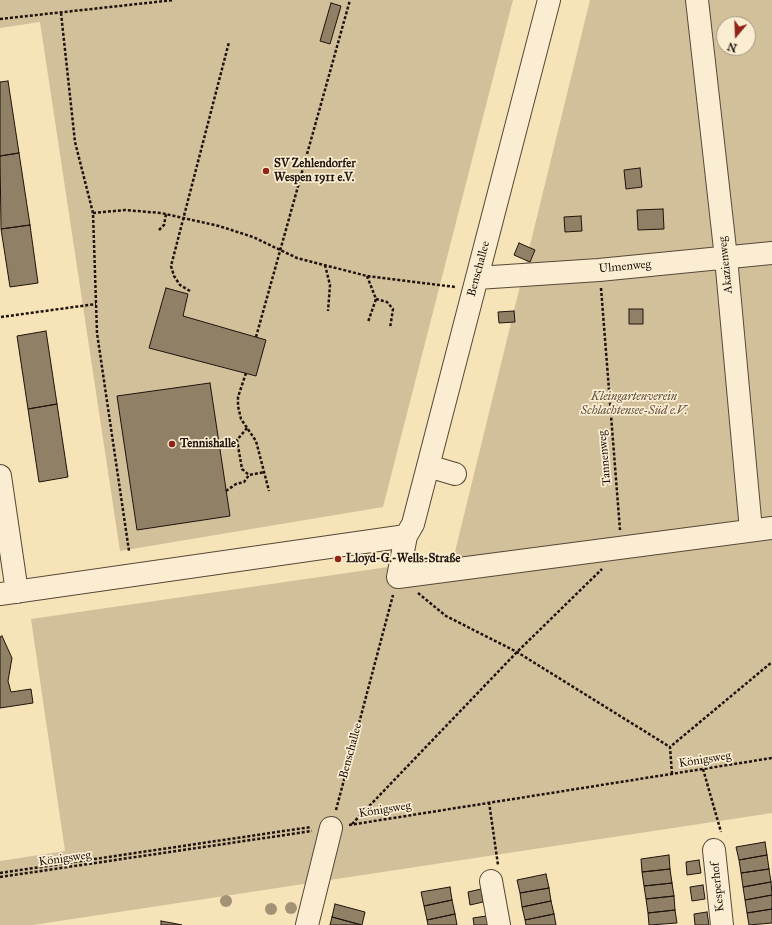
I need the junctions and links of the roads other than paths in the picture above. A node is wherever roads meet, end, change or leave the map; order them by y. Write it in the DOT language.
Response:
graph roads {
  1 [pos="549,0"];
  2 [pos="697,0"];
  3 [pos="772,253"];
  4 [pos="726,258"];
  5 [pos="469,283"];
  6 [pos="428,466"];
  7 [pos="455,474"];
  8 [pos="0,476"];
  9 [pos="762,529"];
  10 [pos="406,536"];
  11 [pos="8,593"];
  12 [pos="341,826"];
  13 [pos="714,850"];
  14 [pos="491,881"];
  15 [pos="307,925"];
  16 [pos="500,925"];
  17 [pos="722,925"];
  1 -- 5 [label="street, Benschallee"];
  2 -- 4 [label="street, Akazienweg"];
  3 -- 4 [label="street, Ulmenweg"];
  4 -- 5 [label="street, Ulmenweg"];
  4 -- 9 [label="street, Akazienweg"];
  5 -- 6 [label="street, Benschallee"];
  6 -- 7 [label="street"];
  6 -- 10 [label="street, Benschallee"];
  8 -- 11 [label="street"];
  9 -- 10 [label="street, Benschallee"];
  10 -- 11 [label="street"];
  12 -- 15 [label="street"];
  13 -- 17 [label="street, Kesperhof"];
  14 -- 16 [label="street"];
}
